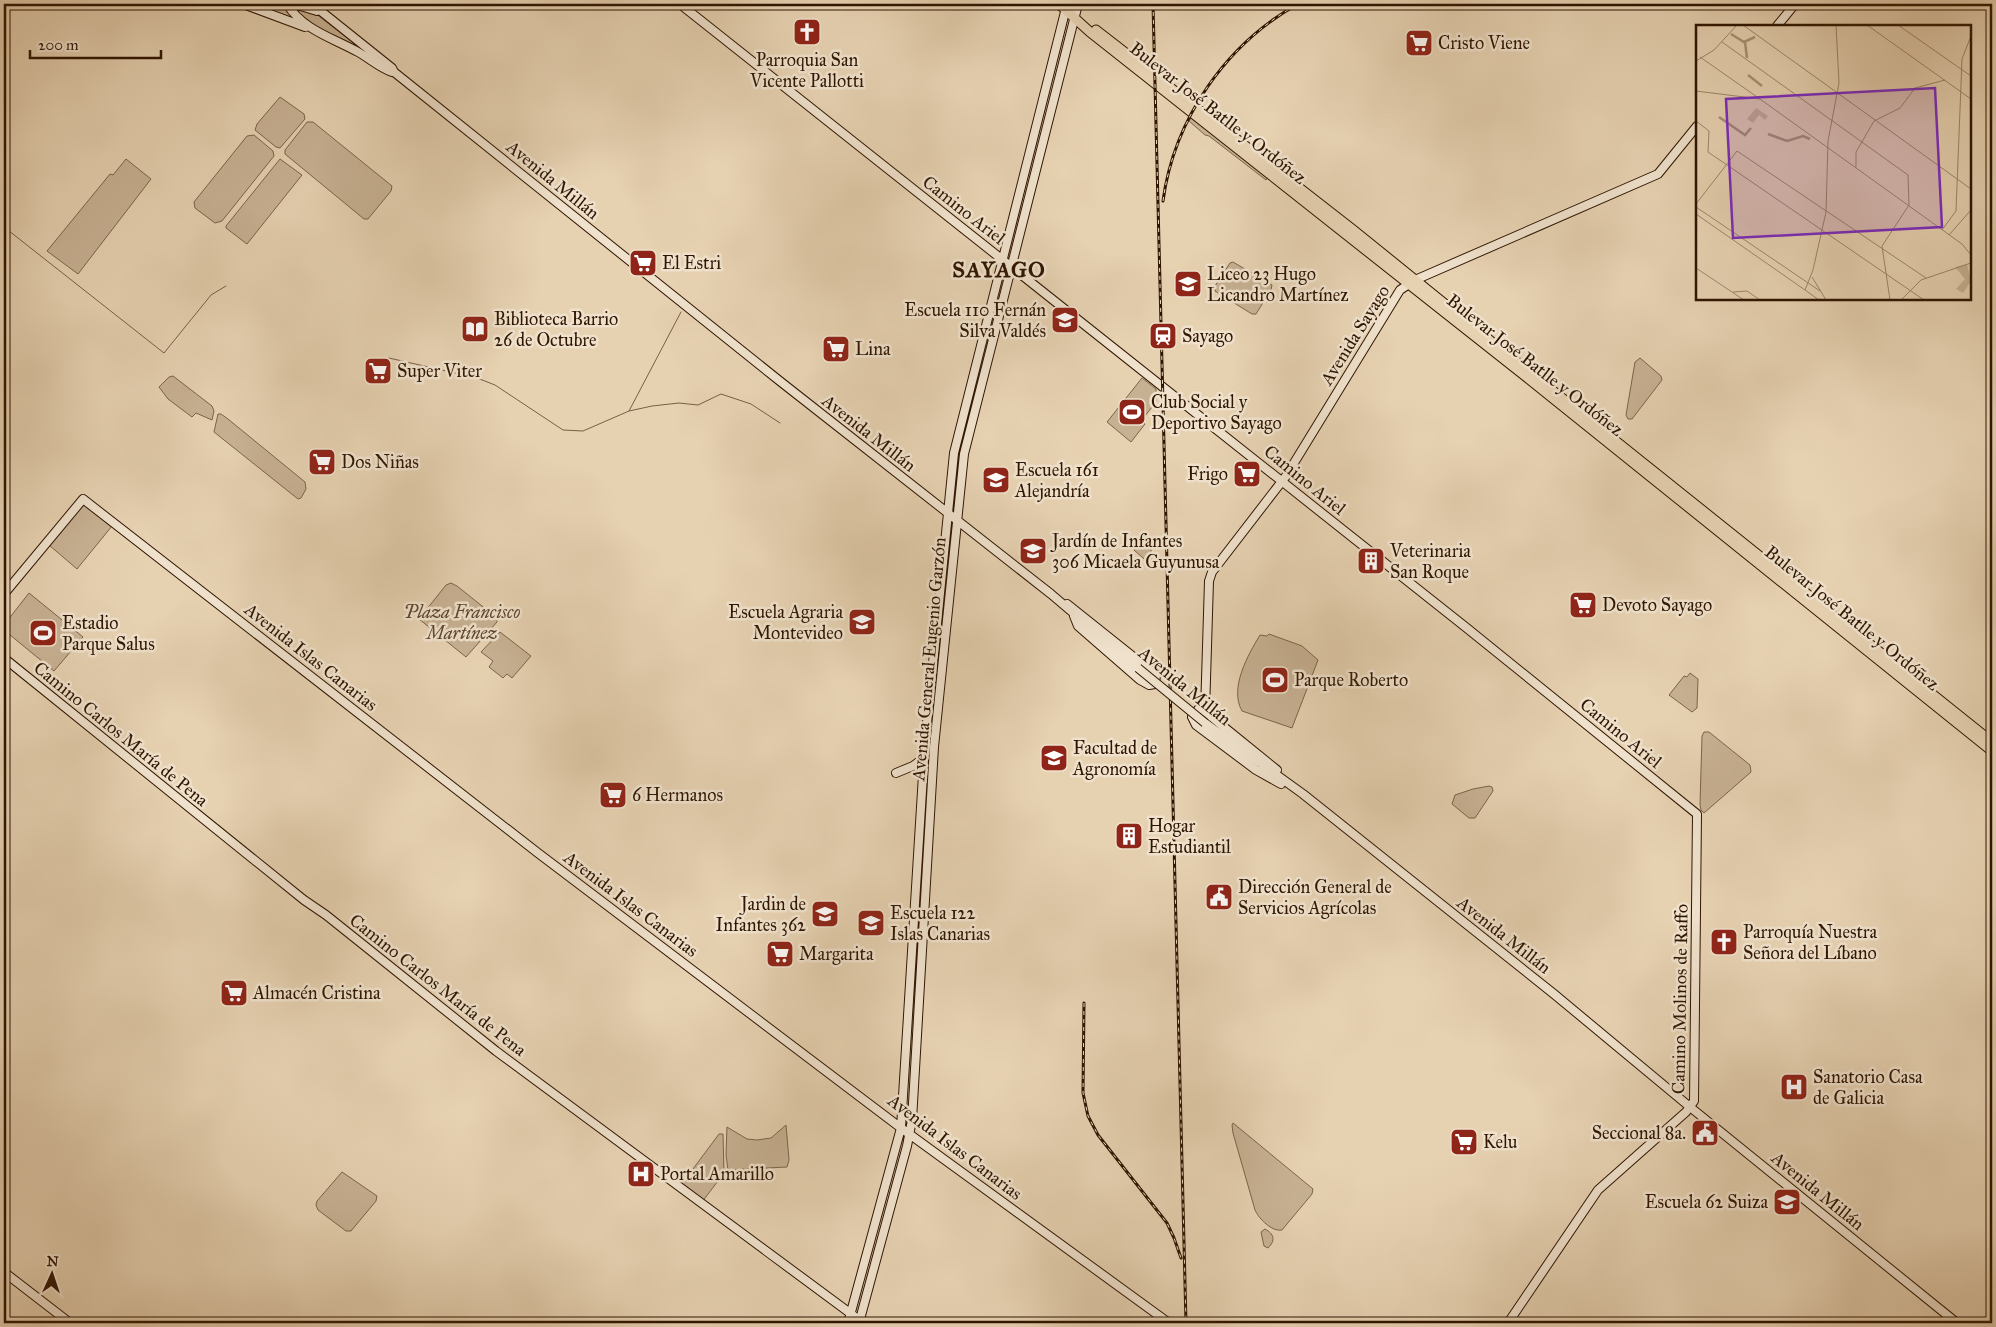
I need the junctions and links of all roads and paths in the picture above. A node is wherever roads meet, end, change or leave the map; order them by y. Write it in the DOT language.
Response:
graph roads {
  1 [pos="243,4"];
  2 [pos="287,4"];
  3 [pos="294,4"];
  4 [pos="312,4"];
  5 [pos="680,4"];
  6 [pos="1078,4"];
  7 [pos="1795,4"];
  8 [pos="1065,6"];
  9 [pos="1075,17"];
  10 [pos="330,18"];
  11 [pos="1778,25"];
  12 [pos="314,30"];
  13 [pos="394,72"];
  14 [pos="1696,127"];
  15 [pos="1003,259"];
  16 [pos="1011,266"];
  17 [pos="1411,282"];
  18 [pos="1282,482"];
  19 [pos="947,514"];
  20 [pos="957,521"];
  21 [pos="4,594"];
  22 [pos="1051,594"];
  23 [pos="1074,615"];
  24 [pos="4,658"];
  25 [pos="1203,707"];
  26 [pos="1992,742"];
  27 [pos="1992,751"];
  28 [pos="924,758"];
  29 [pos="896,773"];
  30 [pos="1294,788"];
  31 [pos="1303,794"];
  32 [pos="1697,814"];
  33 [pos="1690,1107"];
  34 [pos="901,1128"];
  35 [pos="910,1134"];
  36 [pos="4,1272"];
  37 [pos="851,1314"];
  38 [pos="861,1322"];
  39 [pos="70,1323"];
  40 [pos="848,1323"];
  41 [pos="1169,1323"];
  42 [pos="1508,1323"];
  43 [pos="1957,1323"];
  1 -- 12 [label="main road"];
  2 -- 12 [label="main road, Avenida Millán"];
  3 -- 10 [label="main road"];
  4 -- 10 [label="main road, Avenida Millán"];
  5 -- 15 [label="main road, Camino Ariel"];
  6 -- 9 [label="main road, Avenida General Eugenio Garzón"];
  7 -- 11 [label="main road"];
  8 -- 9 [label="main road, Bulevar José Batlle y Ordóñez"];
  8 -- 15 [label="main road, Avenida General Eugenio Garzón"];
  9 -- 16 [label="main road, Avenida General Eugenio Garzón"];
  9 -- 17 [label="main road, Bulevar José Batlle y Ordóñez"];
  10 -- 13 [label="main road, Avenida Millán"];
  12 -- 13 [label="main road, Avenida Millán"];
  13 -- 19 [label="main road, Avenida Millán"];
  14 -- 17 [label="main road, Avenida Sayago"];
  15 -- 16 [label="main road, Camino Ariel"];
  15 -- 19 [label="main road, Avenida General Eugenio Garzón"];
  16 -- 18 [label="main road, Camino Ariel"];
  16 -- 20 [label="main road, Avenida General Eugenio Garzón"];
  17 -- 18 [label="main road, Avenida Sayago"];
  17 -- 26 [label="main road, Bulevar José Batlle y Ordóñez"];
  17 -- 27 [label="main road, Bulevar José Batlle y Ordóñez"];
  18 -- 25 [label="main road, Avenida Sayago"];
  18 -- 32 [label="main road, Camino Ariel"];
  19 -- 20 [label="main road, Avenida Millán"];
  19 -- 28 [label="main road, Avenida General Eugenio Garzón"];
  20 -- 22 [label="main road, Avenida Millán"];
  20 -- 35 [label="main road, Avenida General Eugenio Garzón"];
  21 -- 34 [label="main road, Avenida Islas Canarias"];
  22 -- 23 [label="main road, Avenida Millán"];
  22 -- 23 [label="main road"];
  23 -- 30 [label="main road, Avenida Millán, bridge"];
  24 -- 37 [label="main road, Camino Carlos María de Pena"];
  25 -- 30 [label="main road"];
  25 -- 31 [label="main road, Avenida Sayago"];
  28 -- 29 [label="main road"];
  28 -- 34 [label="main road, Avenida General Eugenio Garzón"];
  30 -- 31 [label="main road, Avenida Millán"];
  31 -- 33 [label="main road, Avenida Millán"];
  32 -- 33 [label="main road, Camino Molinos de Raffo"];
  33 -- 42 [label="main road, Camino Molinos de Raffo"];
  33 -- 43 [label="main road, Avenida Millán"];
  34 -- 35 [label="main road, Avenida Islas Canarias"];
  34 -- 37 [label="main road, Avenida General Eugenio Garzón"];
  35 -- 38 [label="main road, Avenida General Eugenio Garzón"];
  35 -- 41 [label="main road, Avenida Islas Canarias"];
  36 -- 39 [label="main road"];
  37 -- 38 [label="main road, Camino Carlos María de Pena"];
  37 -- 40 [label="main road, Avenida General Eugenio Garzón"];
}
